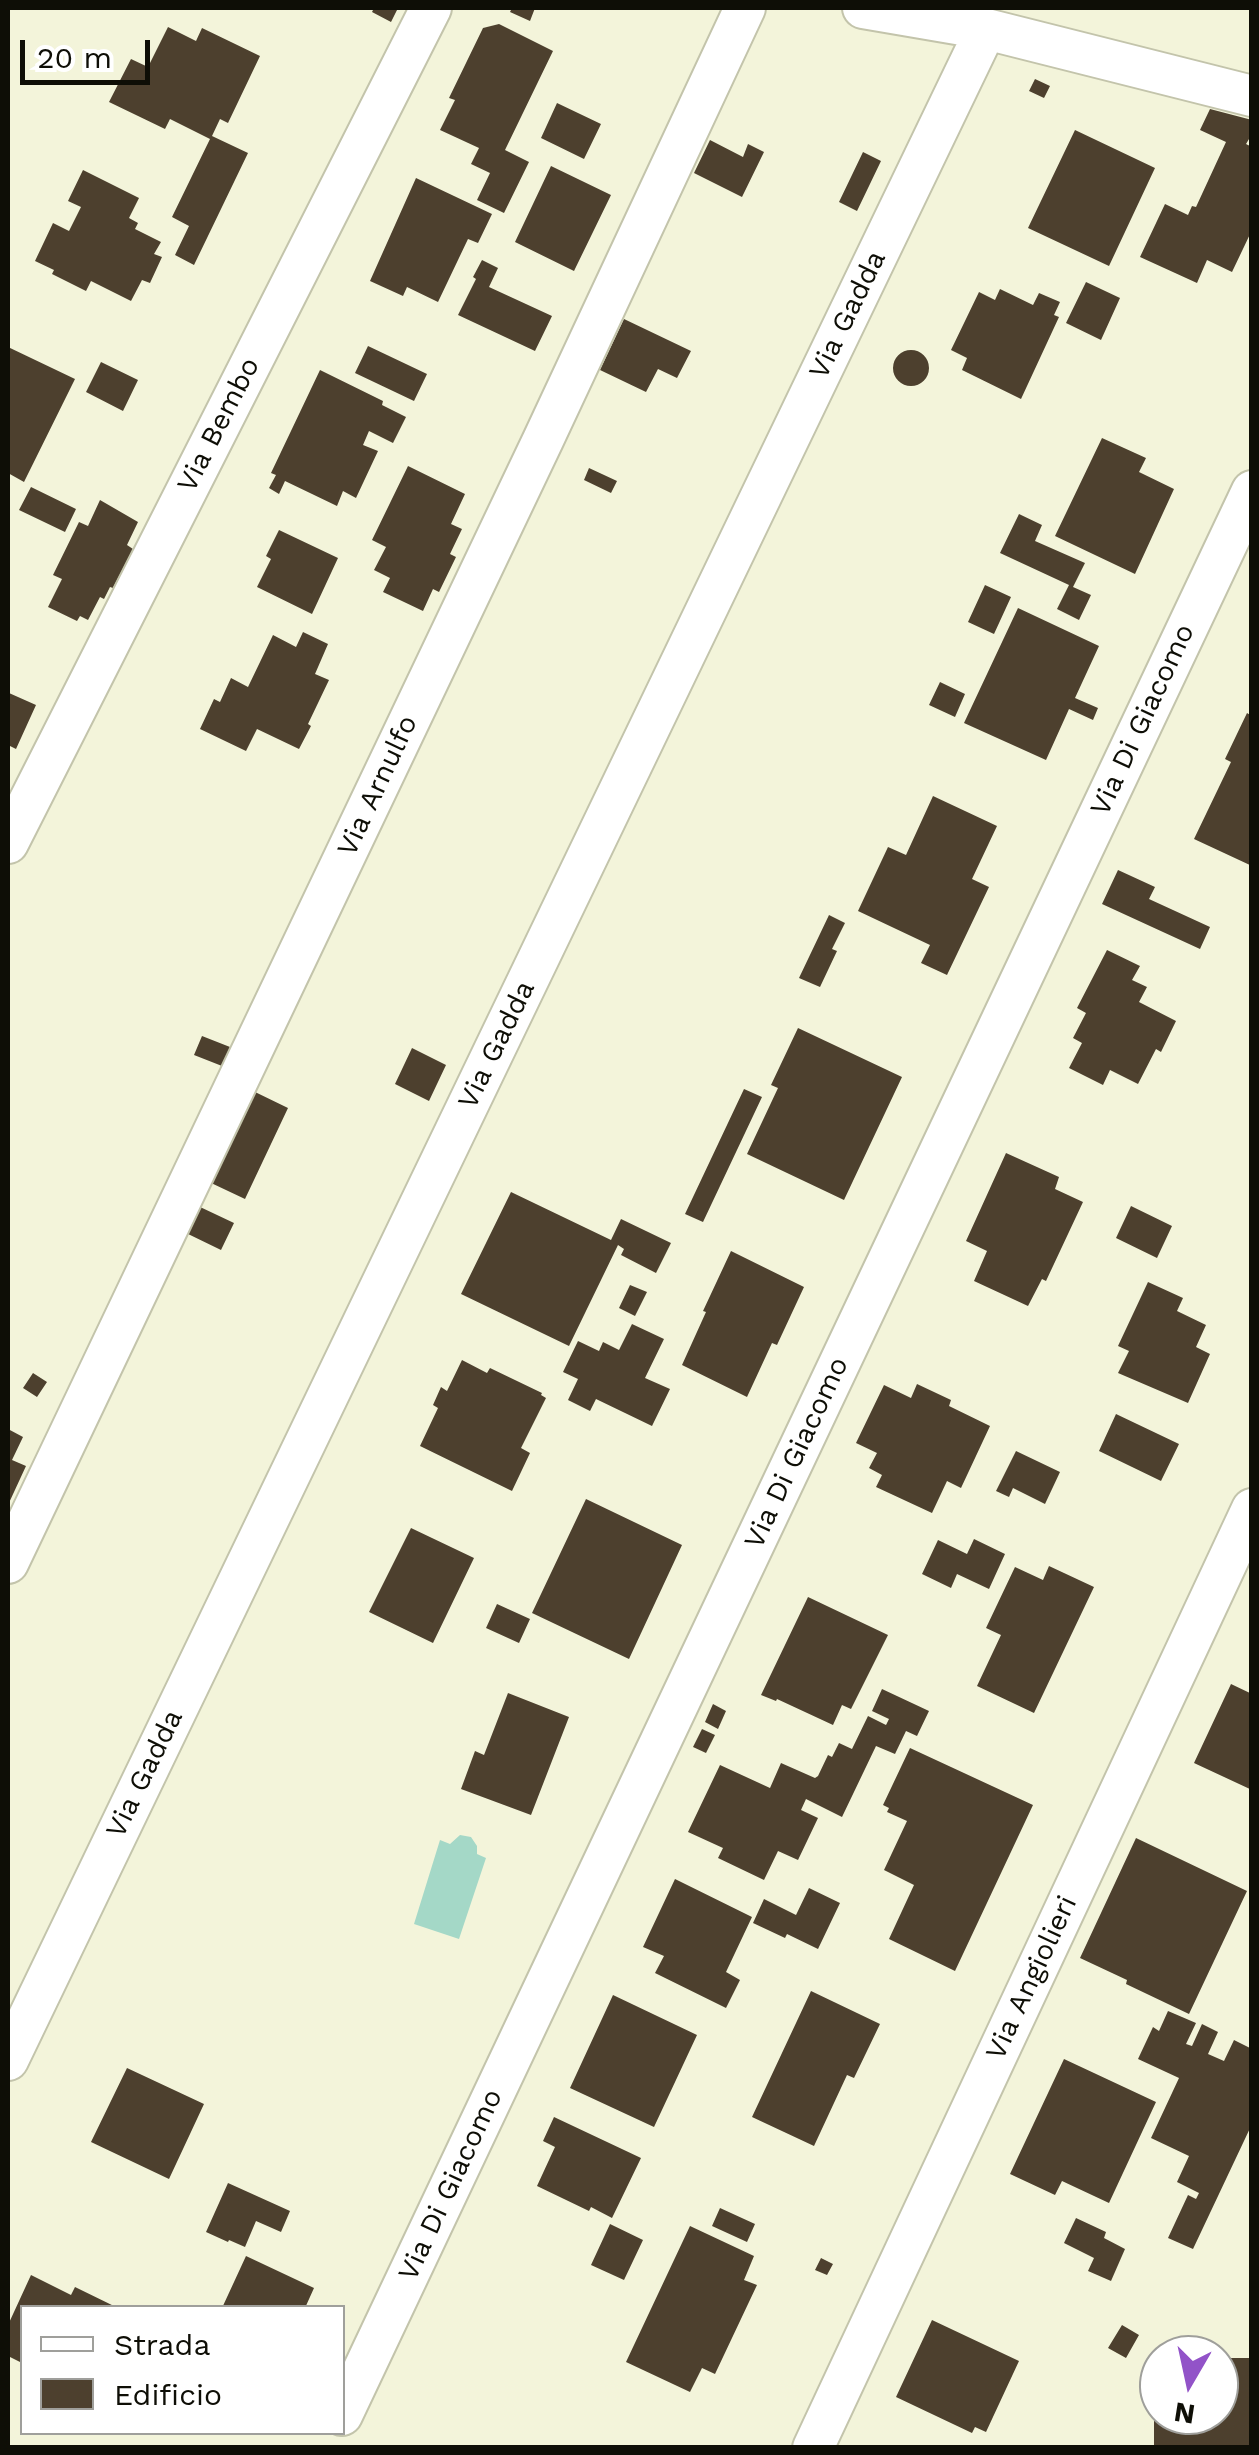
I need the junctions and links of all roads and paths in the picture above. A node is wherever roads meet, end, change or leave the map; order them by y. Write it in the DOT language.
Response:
graph roads {
  1 [pos="430,8"];
  2 [pos="745,8"];
  3 [pos="863,8"];
  4 [pos="986,29"];
  5 [pos="1252,96"];
  6 [pos="1252,490"];
  7 [pos="8,843"];
  8 [pos="1252,1509"];
  9 [pos="8,1563"];
  10 [pos="8,2060"];
  11 [pos="345,2409"];
  12 [pos="812,2448"];
  1 -- 7 [label="street, Via Bembo"];
  2 -- 9 [label="street, Via Arnulfo"];
  3 -- 4 [label="street"];
  4 -- 5 [label="street"];
  4 -- 10 [label="street, Via Gadda"];
  6 -- 11 [label="street, Via Di Giacomo"];
  8 -- 12 [label="street, Via Angiolieri"];
}
